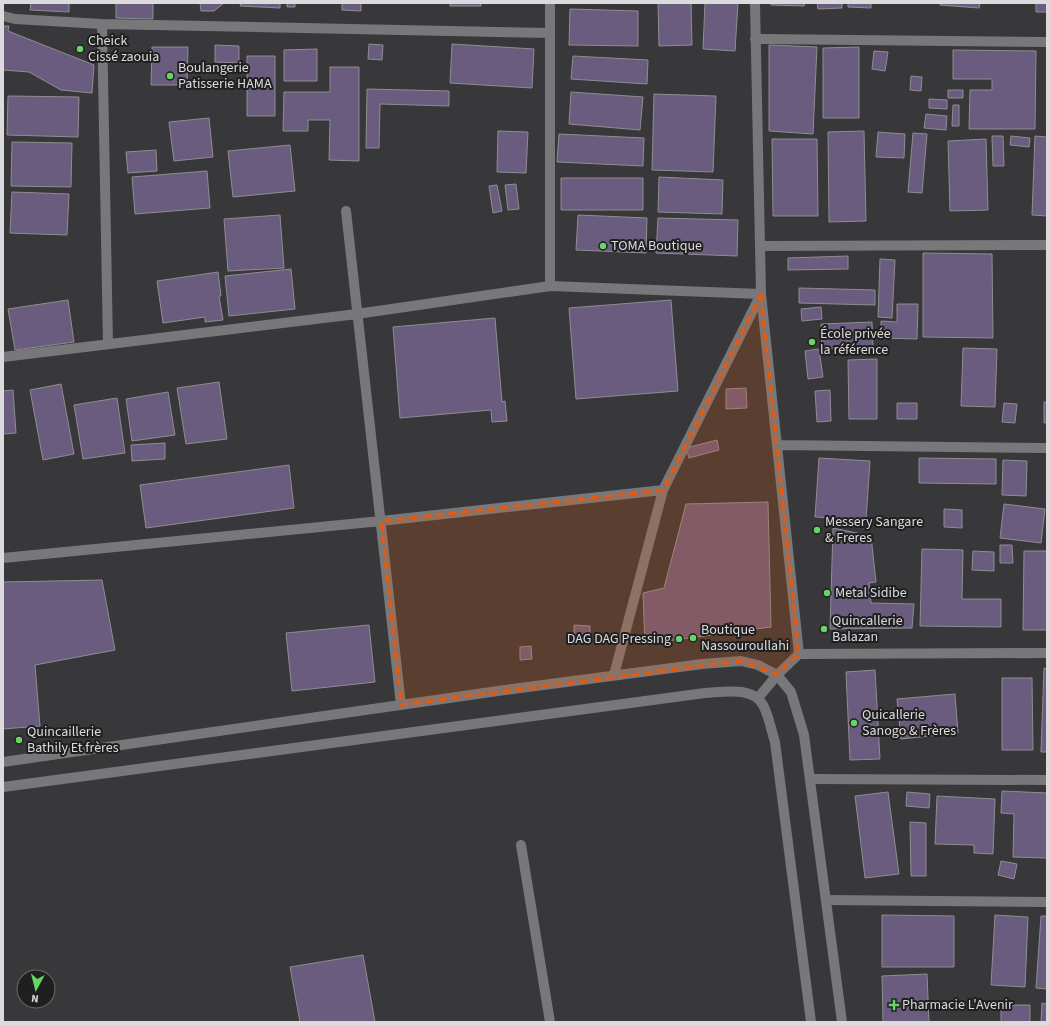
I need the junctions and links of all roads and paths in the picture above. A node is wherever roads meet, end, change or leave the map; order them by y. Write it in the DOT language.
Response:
graph roads {
  1 [pos="550,3"];
  2 [pos="754,3"];
  3 [pos="3,16"];
  4 [pos="102,24"];
  5 [pos="550,34"];
  6 [pos="755,39"];
  7 [pos="1047,42"];
  8 [pos="346,211"];
  9 [pos="1047,245"];
  10 [pos="760,246"];
  11 [pos="550,286"];
  12 [pos="761,294"];
  13 [pos="357,314"];
  14 [pos="108,344"];
  15 [pos="3,357"];
  16 [pos="777,445"];
  17 [pos="1047,448"];
  18 [pos="663,490"];
  19 [pos="381,521"];
  20 [pos="3,558"];
  21 [pos="1047,653"];
  22 [pos="799,654"];
  23 [pos="614,675"];
  24 [pos="778,675"];
  25 [pos="758,698"];
  26 [pos="401,705"];
  27 [pos="3,762"];
  28 [pos="810,779"];
  29 [pos="1047,780"];
  30 [pos="3,787"];
  31 [pos="521,845"];
  32 [pos="826,900"];
  33 [pos="1047,902"];
  34 [pos="550,1022"];
  35 [pos="811,1022"];
  36 [pos="842,1022"];
  1 -- 5 [label="street"];
  2 -- 6 [label="street"];
  3 -- 4 [label="street"];
  4 -- 5 [label="street"];
  4 -- 14 [label="street"];
  5 -- 11 [label="street"];
  6 -- 7 [label="street"];
  6 -- 10 [label="street"];
  8 -- 13 [label="street"];
  9 -- 10 [label="street"];
  10 -- 12 [label="street"];
  11 -- 12 [label="street"];
  11 -- 13 [label="street"];
  12 -- 16 [label="street"];
  12 -- 18 [label="street"];
  13 -- 14 [label="street"];
  13 -- 19 [label="street"];
  14 -- 15 [label="street"];
  16 -- 17 [label="street"];
  16 -- 22 [label="street"];
  18 -- 19 [label="street"];
  18 -- 23 [label="street"];
  19 -- 20 [label="street"];
  19 -- 26 [label="street"];
  21 -- 22 [label="street"];
  22 -- 24 [label="street"];
  23 -- 24 [label="street"];
  23 -- 26 [label="street"];
  24 -- 25 [label="street"];
  24 -- 28 [label="street"];
  25 -- 30 [label="street"];
  25 -- 35 [label="street"];
  26 -- 27 [label="street"];
  28 -- 29 [label="street"];
  28 -- 32 [label="street"];
  31 -- 34 [label="street"];
  32 -- 33 [label="street"];
  32 -- 36 [label="street"];
}
